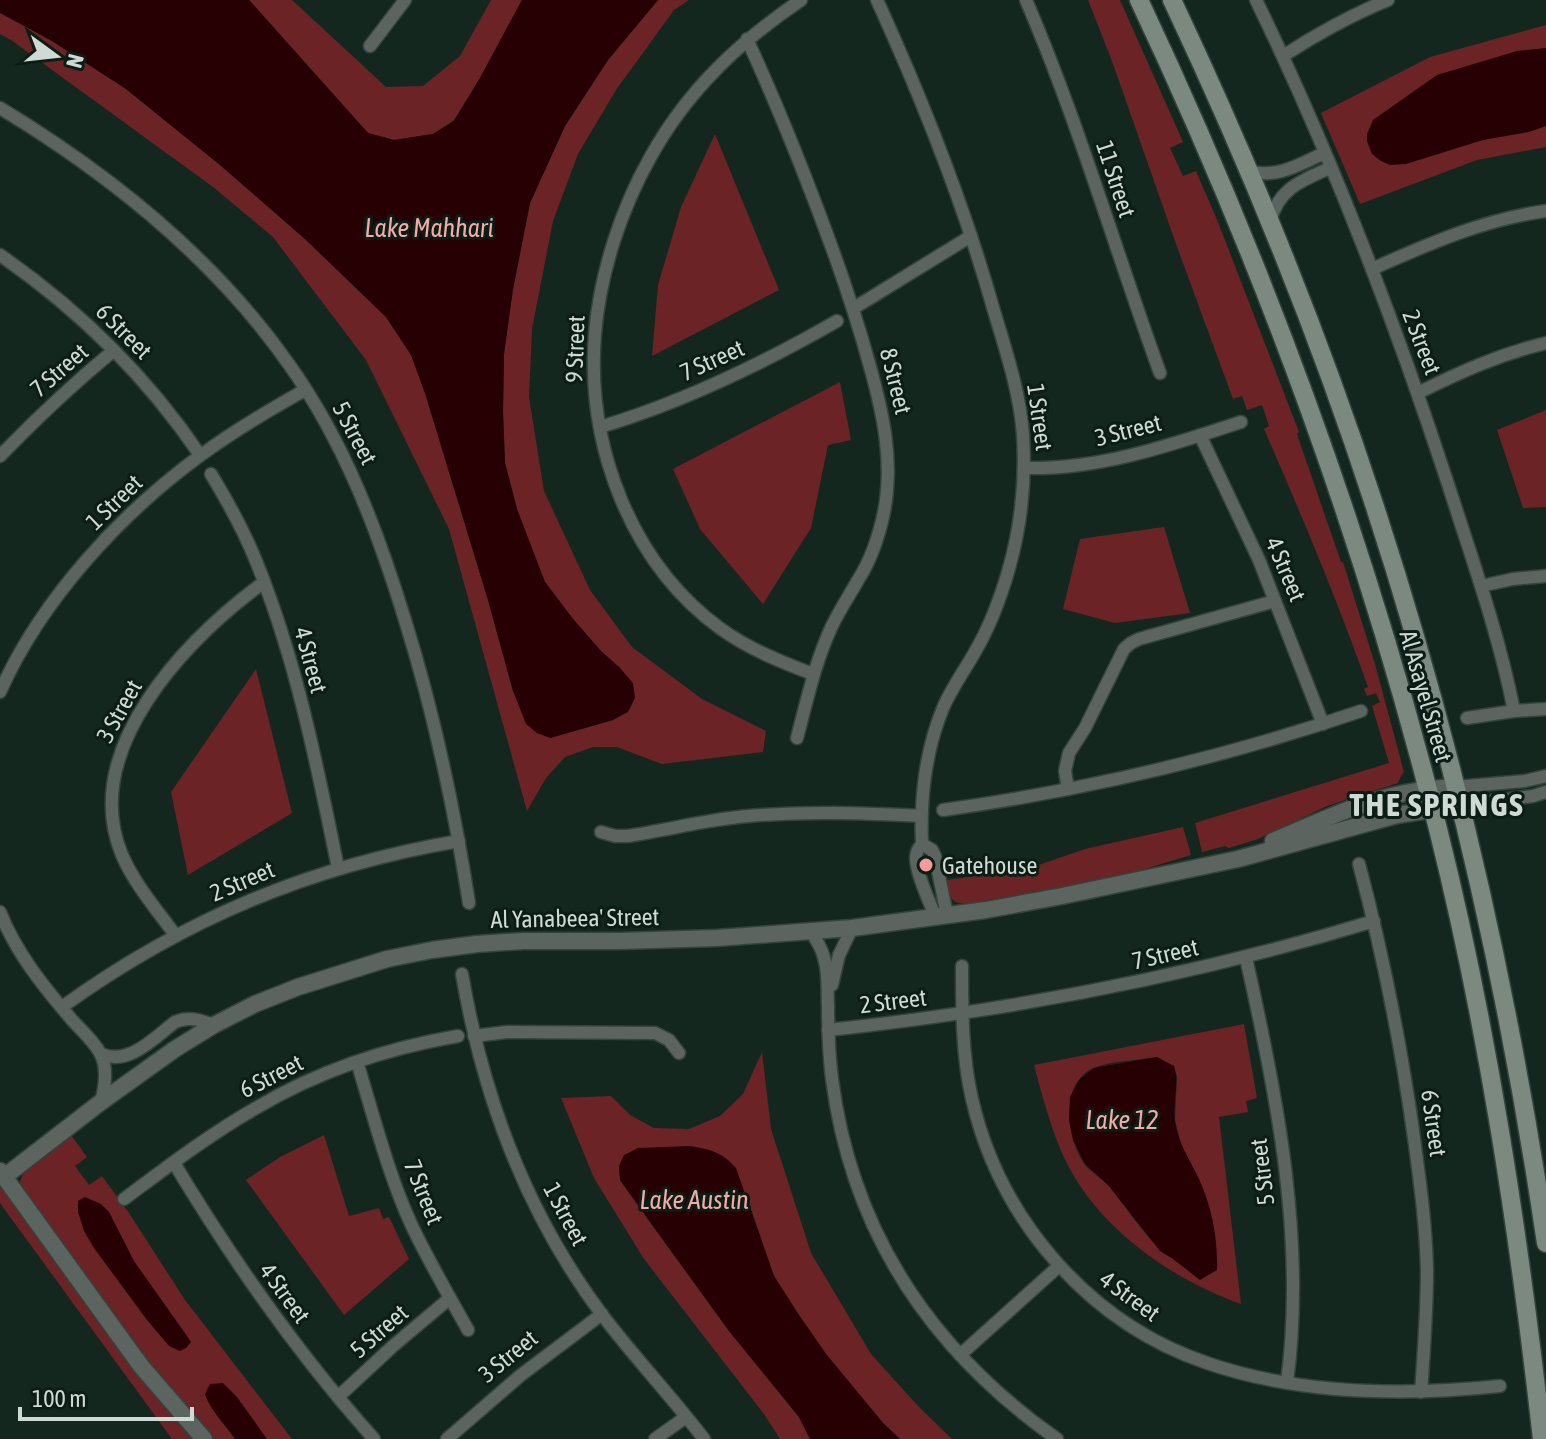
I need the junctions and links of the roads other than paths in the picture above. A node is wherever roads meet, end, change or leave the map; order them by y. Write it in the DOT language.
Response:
graph roads {
  1 [pos="405,0"];
  2 [pos="801,0"];
  3 [pos="877,0"];
  4 [pos="1026,0"];
  5 [pos="1139,0"];
  6 [pos="1172,0"];
  7 [pos="1256,0"];
  8 [pos="1388,0"];
  9 [pos="747,39"];
  10 [pos="370,46"];
  11 [pos="1283,56"];
  12 [pos="0,108"];
  13 [pos="1324,153"];
  14 [pos="1248,171"];
  15 [pos="1332,171"];
  16 [pos="1280,172"];
  17 [pos="1288,191"];
  18 [pos="1546,211"];
  19 [pos="1270,222"];
  20 [pos="971,236"];
  21 [pos="5,259"];
  22 [pos="1372,269"];
  23 [pos="0,271"];
  24 [pos="854,308"];
  25 [pos="837,321"];
  26 [pos="1546,343"];
  27 [pos="113,351"];
  28 [pos="1160,373"];
  29 [pos="305,390"];
  30 [pos="1418,393"];
  31 [pos="1241,422"];
  32 [pos="600,427"];
  33 [pos="1200,435"];
  34 [pos="200,455"];
  35 [pos="0,456"];
  36 [pos="1025,468"];
  37 [pos="211,474"];
  38 [pos="1546,576"];
  39 [pos="264,582"];
  40 [pos="1481,586"];
  41 [pos="1275,601"];
  42 [pos="813,674"];
  43 [pos="0,692"];
  44 [pos="1546,709"];
  45 [pos="1361,711"];
  46 [pos="1514,711"];
  47 [pos="1467,718"];
  48 [pos="1323,724"];
  49 [pos="797,738"];
  50 [pos="1546,776"];
  51 [pos="1532,780"];
  52 [pos="1455,787"];
  53 [pos="1068,789"];
  54 [pos="1427,790"];
  55 [pos="1542,796"];
  56 [pos="1461,805"];
  57 [pos="1432,809"];
  58 [pos="943,810"];
  59 [pos="921,816"];
  60 [pos="601,832"];
  61 [pos="459,841"];
  62 [pos="922,844"];
  63 [pos="1359,864"];
  64 [pos="1204,866"];
  65 [pos="338,868"];
  66 [pos="469,903"];
  67 [pos="0,912"];
  68 [pos="941,916"];
  69 [pos="1374,921"];
  70 [pos="852,928"];
  71 [pos="811,931"];
  72 [pos="176,936"];
  73 [pos="1246,958"];
  74 [pos="962,966"];
  75 [pos="462,974"];
  76 [pos="828,1004"];
  77 [pos="62,1007"];
  78 [pos="963,1015"];
  79 [pos="214,1025"];
  80 [pos="828,1030"];
  81 [pos="458,1036"];
  82 [pos="474,1036"];
  83 [pos="679,1053"];
  84 [pos="101,1054"];
  85 [pos="357,1062"];
  86 [pos="101,1102"];
  87 [pos="174,1163"];
  88 [pos="2,1174"];
  89 [pos="124,1199"];
  90 [pos="1546,1243"];
  91 [pos="1059,1266"];
  92 [pos="450,1298"];
  93 [pos="602,1314"];
  94 [pos="468,1330"];
  95 [pos="960,1355"];
  96 [pos="1287,1382"];
  97 [pos="1500,1386"];
  98 [pos="1421,1392"];
  99 [pos="338,1397"];
  100 [pos="686,1417"];
  101 [pos="204,1439"];
  102 [pos="374,1439"];
  103 [pos="447,1439"];
  104 [pos="655,1439"];
  105 [pos="704,1439"];
  106 [pos="1057,1439"];
  107 [pos="1542,1439"];
  1 -- 10 [label="street"];
  2 -- 9 [label="street, 9 Street"];
  3 -- 20 [label="street, 1 Street"];
  4 -- 28 [label="street, 11 Street"];
  5 -- 54 [label="main road, Al Asayel Street"];
  6 -- 14 [label="main road, Al Asayel Street"];
  7 -- 11 [label="street, 2 Street"];
  8 -- 11 [label="street"];
  9 -- 24 [label="street, 8 Street"];
  9 -- 32 [label="street, 9 Street"];
  11 -- 13 [label="street, 2 Street"];
  12 -- 29 [label="street, 5 Street"];
  13 -- 15 [label="street, 2 Street"];
  13 -- 16 [label="street"];
  14 -- 16 [label="street"];
  14 -- 19 [label="main road, Al Asayel Street"];
  15 -- 17 [label="street"];
  15 -- 22 [label="street, 2 Street"];
  16 -- 17 [label="street"];
  17 -- 19 [label="street"];
  18 -- 22 [label="street"];
  19 -- 52 [label="main road, Al Asayel Street"];
  20 -- 24 [label="street"];
  20 -- 36 [label="street, 1 Street"];
  21 -- 23 [label="street"];
  21 -- 27 [label="street, 6 Street"];
  22 -- 30 [label="street, 2 Street"];
  24 -- 42 [label="street, 8 Street"];
  25 -- 32 [label="street, 7 Street"];
  26 -- 30 [label="street"];
  27 -- 34 [label="street, 6 Street"];
  27 -- 35 [label="street, 7 Street"];
  29 -- 34 [label="street, 1 Street"];
  29 -- 61 [label="street, 5 Street"];
  30 -- 40 [label="street, 2 Street"];
  31 -- 33 [label="street, 3 Street"];
  32 -- 42 [label="street, 9 Street"];
  33 -- 36 [label="street, 3 Street"];
  33 -- 41 [label="street, 4 Street"];
  34 -- 43 [label="street, 1 Street"];
  36 -- 59 [label="street, 1 Street"];
  37 -- 39 [label="street, 4 Street"];
  38 -- 40 [label="street"];
  39 -- 65 [label="street, 4 Street"];
  39 -- 72 [label="street, 3 Street"];
  40 -- 46 [label="street, 2 Street"];
  41 -- 48 [label="street, 4 Street"];
  41 -- 53 [label="street"];
  42 -- 49 [label="street, 8 Street"];
  44 -- 46 [label="street"];
  45 -- 48 [label="street"];
  46 -- 47 [label="street"];
  48 -- 53 [label="street"];
  50 -- 51 [label="street, Al Yanabeea' Street"];
  51 -- 52 [label="street, Al Yanabeea' Street"];
  51 -- 55 [label="street"];
  52 -- 54 [label="street, Al Yanabeea' Street"];
  52 -- 56 [label="main road, Al Asayel Street"];
  53 -- 58 [label="street"];
  54 -- 57 [label="main road, Al Asayel Street"];
  54 -- 64 [label="street, Al Yanabeea' Street"];
  55 -- 56 [label="street, Al Yanabeea' Street"];
  56 -- 57 [label="street, Al Yanabeea' Street"];
  56 -- 90 [label="main road, Al Asayel Street"];
  57 -- 64 [label="street, Al Yanabeea' Street"];
  57 -- 107 [label="main road, Al Asayel Street"];
  59 -- 60 [label="street"];
  59 -- 62 [label="street, 1 Street"];
  61 -- 65 [label="street, 2 Street"];
  61 -- 66 [label="street, 5 Street"];
  62 -- 68 [label="street, 1 Street"];
  62 -- 68 [label="street, 1 Street"];
  63 -- 69 [label="street, 6 Street"];
  64 -- 68 [label="street, Al Yanabeea' Street"];
  65 -- 72 [label="street, 2 Street"];
  67 -- 77 [label="street"];
  68 -- 70 [label="street, Al Yanabeea' Street"];
  69 -- 73 [label="street, 7 Street"];
  69 -- 98 [label="street, 6 Street"];
  70 -- 71 [label="street, Al Yanabeea' Street"];
  70 -- 76 [label="street"];
  71 -- 76 [label="street"];
  71 -- 79 [label="street, Al Yanabeea' Street"];
  72 -- 77 [label="street, 2 Street"];
  73 -- 78 [label="street, 7 Street"];
  73 -- 96 [label="street, 5 Street"];
  74 -- 78 [label="street, 4 Street"];
  75 -- 82 [label="street, 1 Street"];
  76 -- 80 [label="street"];
  77 -- 84 [label="street"];
  78 -- 80 [label="street, 2 Street"];
  78 -- 91 [label="street, 4 Street"];
  79 -- 84 [label="street"];
  79 -- 86 [label="street, Al Yanabeea' Street"];
  80 -- 95 [label="street"];
  81 -- 85 [label="street, 6 Street"];
  82 -- 83 [label="street"];
  82 -- 93 [label="street, 1 Street"];
  84 -- 86 [label="street"];
  85 -- 87 [label="street, 6 Street"];
  85 -- 92 [label="street, 7 Street"];
  86 -- 88 [label="street, Al Yanabeea' Street"];
  87 -- 89 [label="street, 6 Street"];
  87 -- 99 [label="street, 4 Street"];
  88 -- 101 [label="street"];
  91 -- 95 [label="street"];
  91 -- 96 [label="street, 4 Street"];
  92 -- 94 [label="street, 7 Street"];
  92 -- 99 [label="street, 5 Street"];
  93 -- 100 [label="street, 1 Street"];
  93 -- 103 [label="street, 3 Street"];
  95 -- 106 [label="street"];
  96 -- 98 [label="street, 4 Street"];
  97 -- 98 [label="street, 4 Street"];
  99 -- 102 [label="street, 4 Street"];
  100 -- 104 [label="street"];
  100 -- 105 [label="street, 1 Street"];
}
